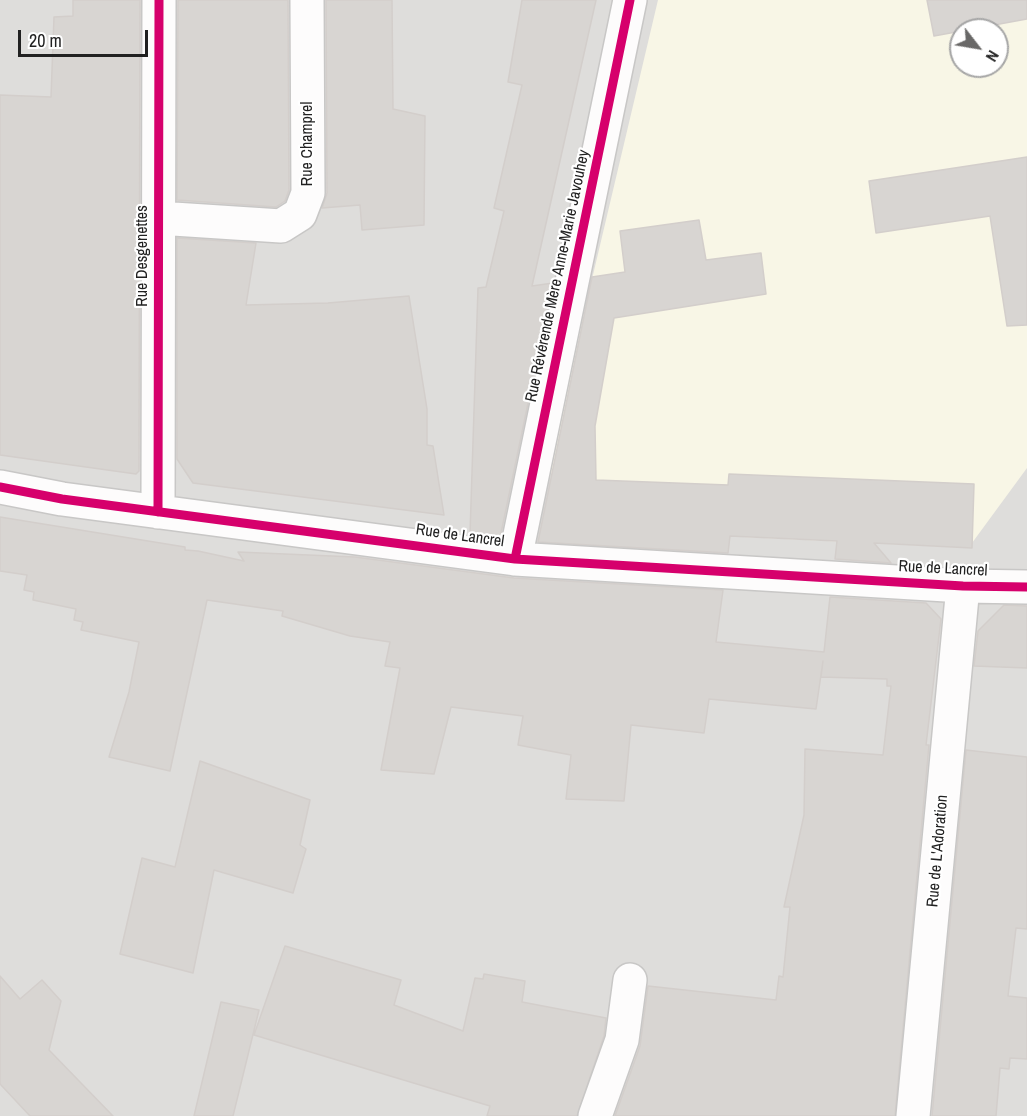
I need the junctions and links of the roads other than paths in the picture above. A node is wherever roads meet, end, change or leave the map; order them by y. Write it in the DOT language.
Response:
graph roads {
  1 [pos="159,0"];
  2 [pos="307,0"];
  3 [pos="630,0"];
  4 [pos="158,218"];
  5 [pos="0,487"];
  6 [pos="158,512"];
  7 [pos="515,559"];
  8 [pos="963,586"];
  9 [pos="1027,587"];
  10 [pos="630,980"];
  11 [pos="595,1116"];
  12 [pos="913,1116"];
  1 -- 4 [label="street, Rue Desgenettes"];
  2 -- 4 [label="street, Rue Champrel"];
  3 -- 7 [label="street, Rue Révérende Mère Anne-Marie Javouhey"];
  4 -- 6 [label="street, Rue Desgenettes"];
  5 -- 6 [label="street, Rue de Lancrel"];
  6 -- 7 [label="street, Rue de Lancrel"];
  7 -- 8 [label="street, Rue de Lancrel"];
  8 -- 9 [label="street, Rue de Lancrel"];
  8 -- 12 [label="street, Rue de L'Adoration"];
  10 -- 11 [label="street"];
}
